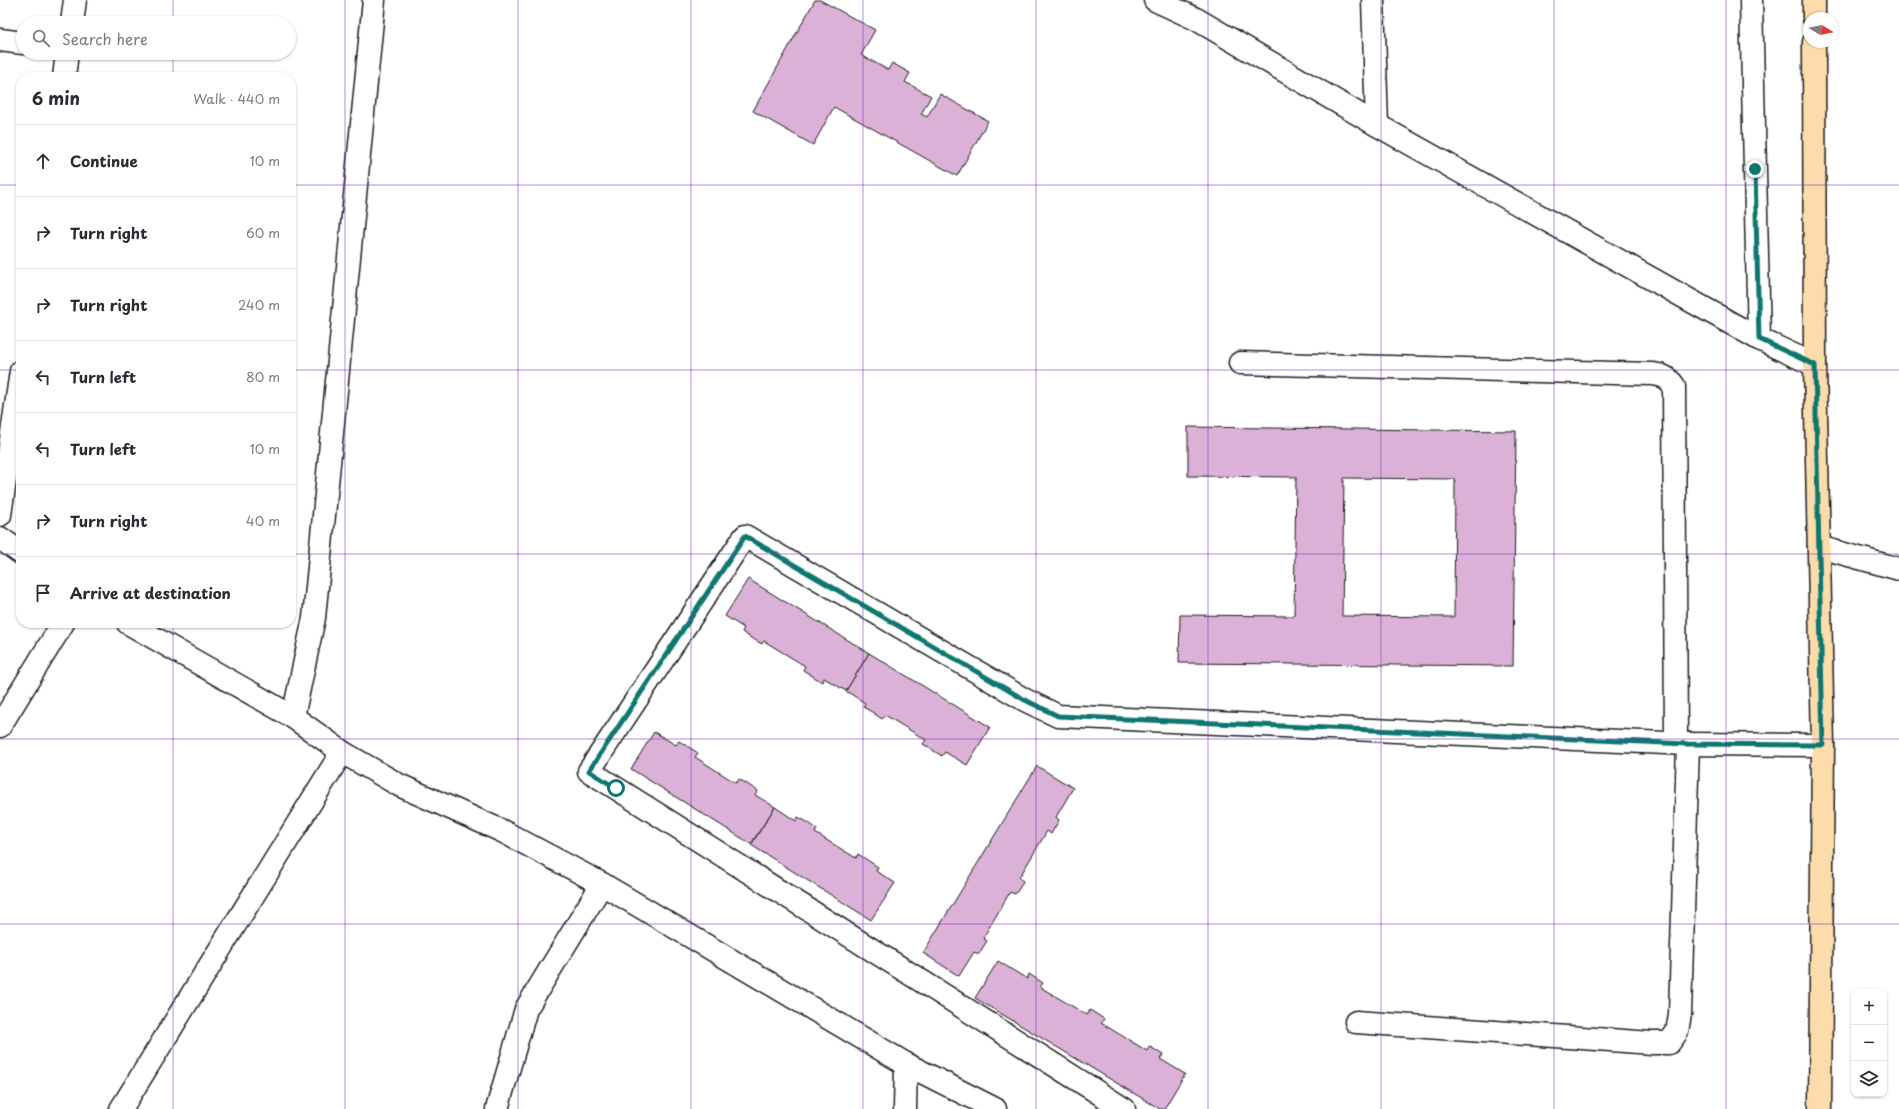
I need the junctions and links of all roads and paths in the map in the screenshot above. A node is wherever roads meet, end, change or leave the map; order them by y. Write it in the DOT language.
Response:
graph roads {
  1 [pos="75,0"];
  2 [pos="374,0"];
  3 [pos="1155,0"];
  4 [pos="1373,0"];
  5 [pos="1751,0"];
  6 [pos="1814,0"];
  7 [pos="1814,12"];
  8 [pos="73,16"];
  9 [pos="0,40"];
  10 [pos="16,42"];
  11 [pos="1814,48"];
  12 [pos="66,60"];
  13 [pos="65,72"];
  14 [pos="1377,124"];
  15 [pos="1759,339"];
  16 [pos="1240,363"];
  17 [pos="1815,365"];
  18 [pos="16,405"];
  19 [pos="0,515"];
  20 [pos="0,538"];
  21 [pos="1819,547"];
  22 [pos="16,549"];
  23 [pos="1899,569"];
  24 [pos="60,628"];
  25 [pos="137,628"];
  26 [pos="293,717"];
  27 [pos="0,726"];
  28 [pos="1682,743"];
  29 [pos="1823,745"];
  30 [pos="342,752"];
  31 [pos="602,884"];
  32 [pos="1356,1022"];
  33 [pos="906,1064"];
  34 [pos="122,1109"];
  35 [pos="497,1109"];
  36 [pos="904,1109"];
  37 [pos="995,1109"];
  38 [pos="1124,1109"];
  39 [pos="1820,1109"];
  1 -- 8 [label="street"];
  2 -- 26 [label="street"];
  3 -- 14 [label="street"];
  4 -- 14 [label="street"];
  5 -- 15 [label="street"];
  6 -- 7 [label="main road"];
  9 -- 10 [label="street"];
  11 -- 17 [label="main road"];
  12 -- 13 [label="street"];
  14 -- 15 [label="street"];
  15 -- 17 [label="street"];
  16 -- 28 [label="street"];
  17 -- 21 [label="main road"];
  18 -- 19 [label="street"];
  20 -- 22 [label="street"];
  21 -- 23 [label="street"];
  21 -- 29 [label="main road"];
  24 -- 27 [label="street"];
  25 -- 26 [label="street"];
  26 -- 30 [label="street"];
  28 -- 29 [label="street"];
  28 -- 32 [label="street"];
  28 -- 38 [label="street"];
  29 -- 39 [label="main road"];
  30 -- 31 [label="street"];
  30 -- 34 [label="street"];
  31 -- 33 [label="street"];
  31 -- 35 [label="street"];
  33 -- 36 [label="street"];
  33 -- 37 [label="street"];
}
